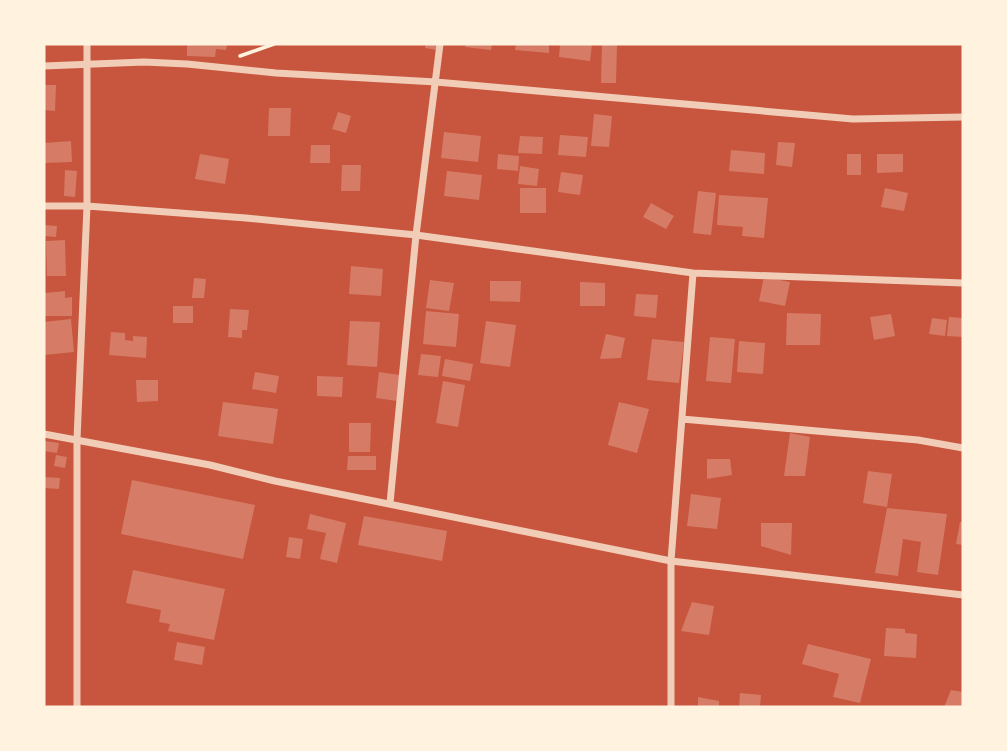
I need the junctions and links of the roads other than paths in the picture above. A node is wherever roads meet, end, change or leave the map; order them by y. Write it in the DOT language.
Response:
graph roads {
  1 [pos="87,44"];
  2 [pos="440,44"];
  3 [pos="44,66"];
  4 [pos="88,66"];
  5 [pos="436,82"];
  6 [pos="963,117"];
  7 [pos="44,206"];
  8 [pos="87,206"];
  9 [pos="416,235"];
  10 [pos="693,273"];
  11 [pos="963,283"];
  12 [pos="681,419"];
  13 [pos="44,434"];
  14 [pos="77,439"];
  15 [pos="963,448"];
  16 [pos="390,503"];
  17 [pos="671,561"];
  18 [pos="963,595"];
  19 [pos="77,707"];
  20 [pos="671,707"];
  1 -- 4 [label="street"];
  2 -- 5 [label="street"];
  3 -- 4 [label="street"];
  4 -- 5 [label="street"];
  4 -- 8 [label="street"];
  5 -- 6 [label="street"];
  5 -- 9 [label="street"];
  7 -- 8 [label="street"];
  8 -- 9 [label="street"];
  8 -- 14 [label="street"];
  9 -- 10 [label="street"];
  9 -- 16 [label="street"];
  10 -- 11 [label="street"];
  10 -- 12 [label="street"];
  12 -- 15 [label="street"];
  12 -- 17 [label="street"];
  13 -- 14 [label="street"];
  14 -- 16 [label="street"];
  14 -- 19 [label="street"];
  16 -- 17 [label="street"];
  17 -- 18 [label="street"];
  17 -- 20 [label="street"];
}
